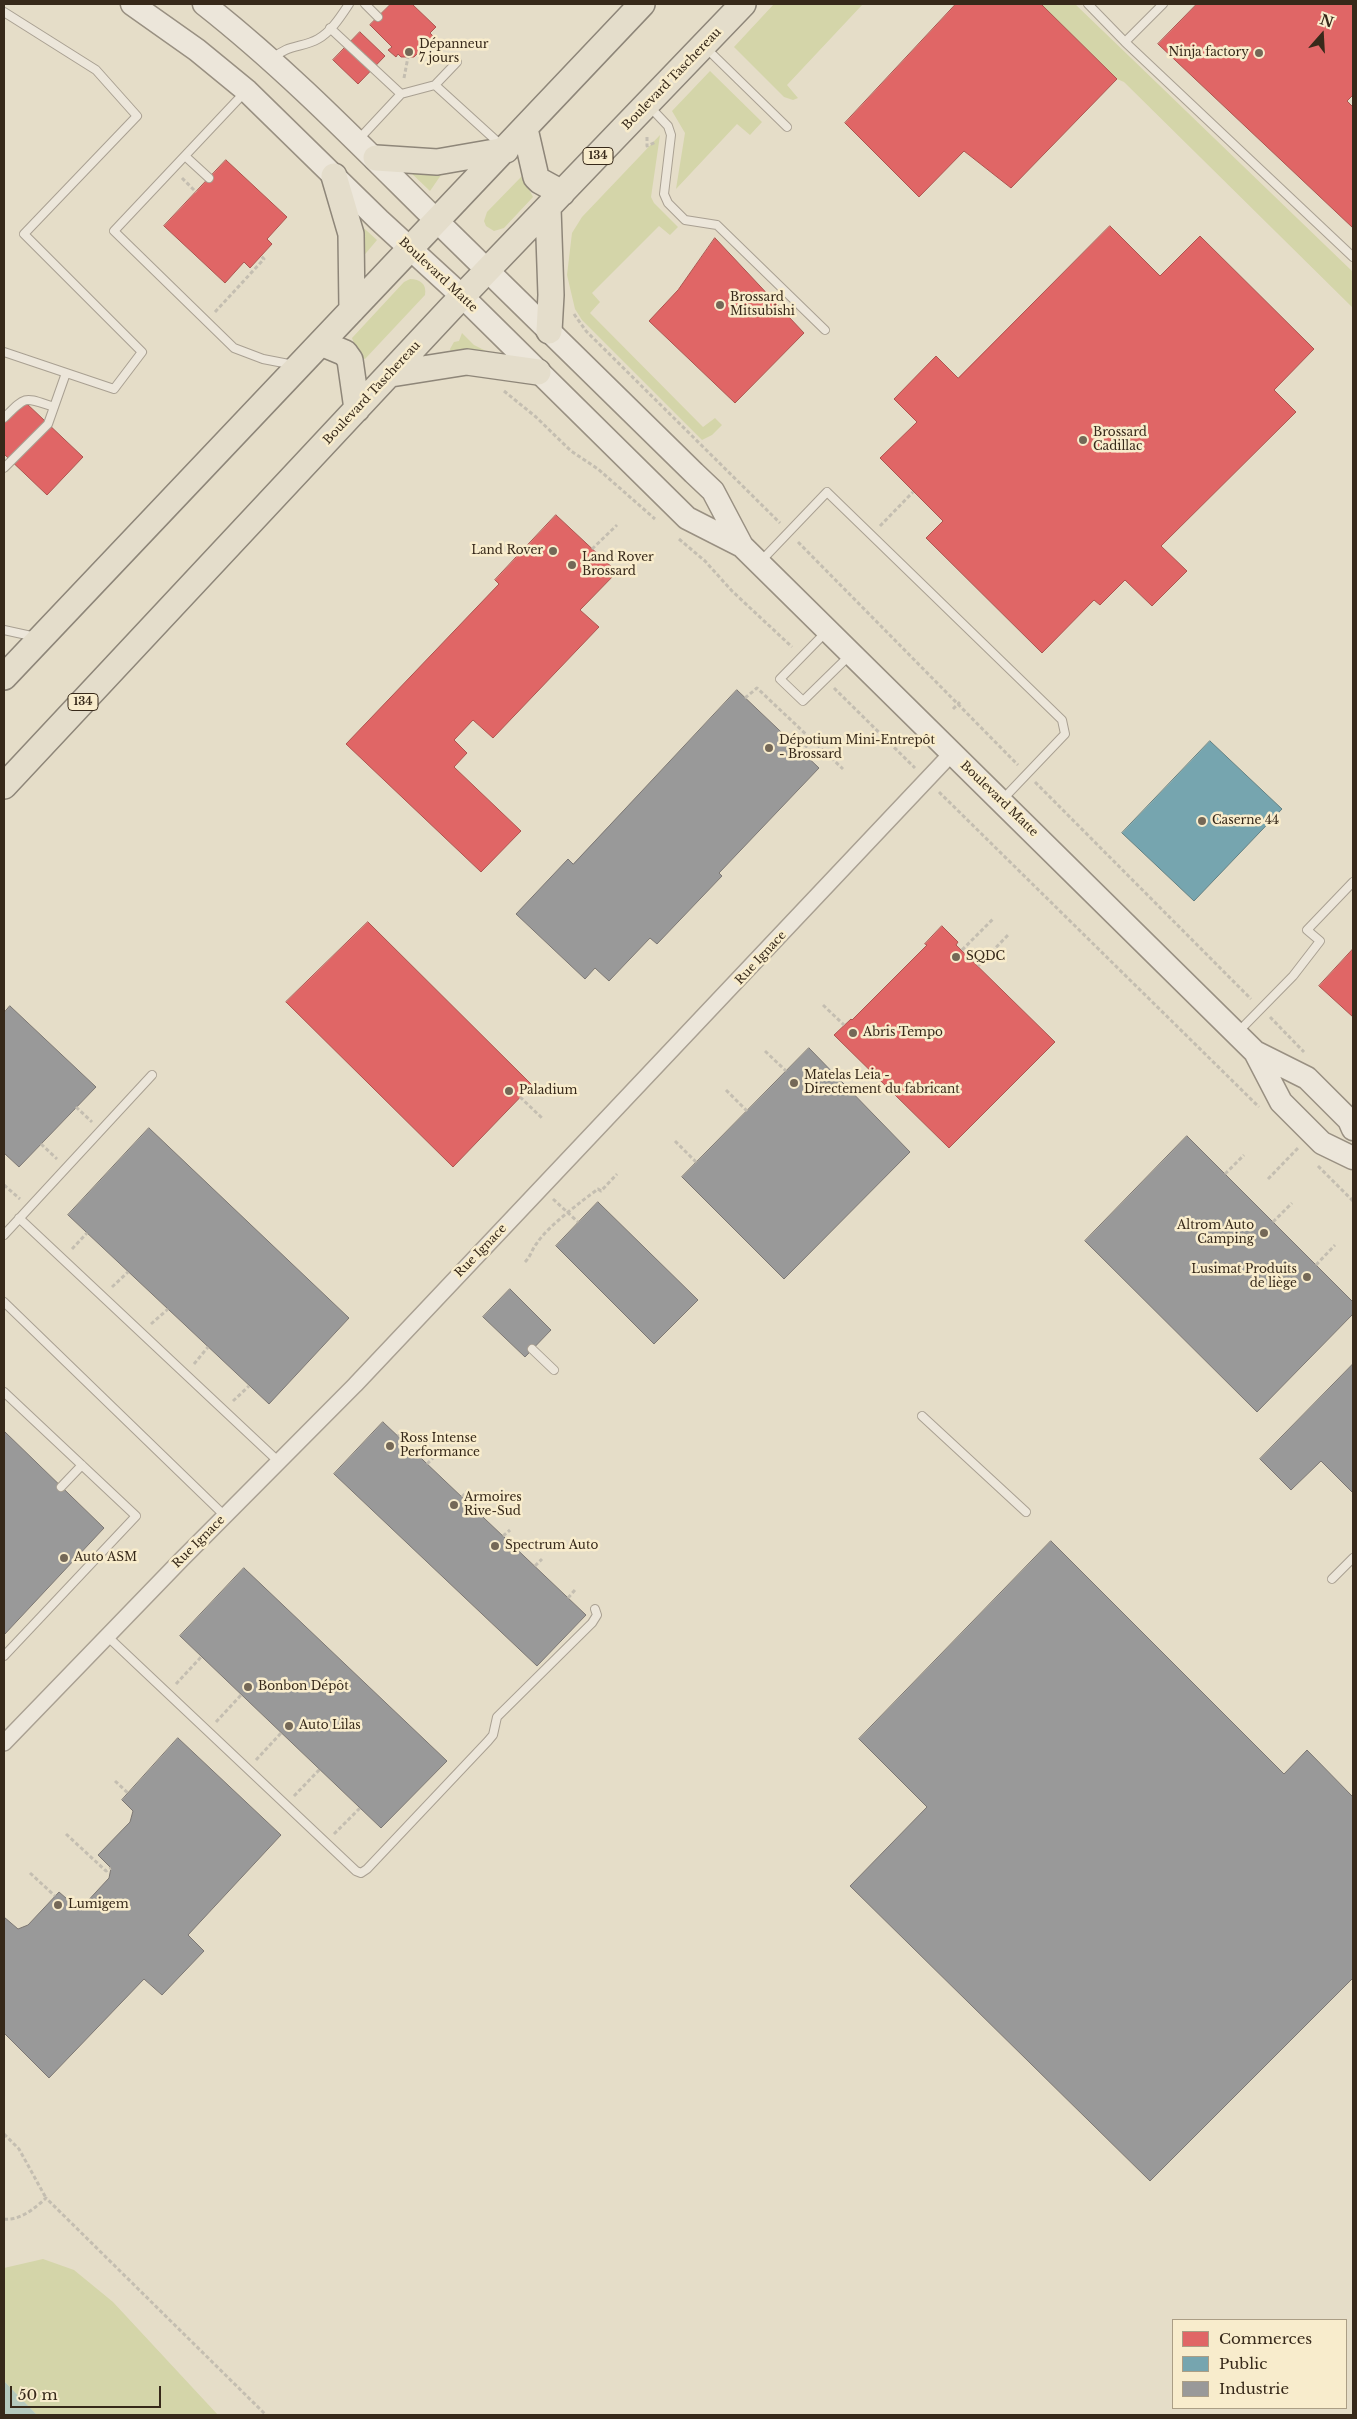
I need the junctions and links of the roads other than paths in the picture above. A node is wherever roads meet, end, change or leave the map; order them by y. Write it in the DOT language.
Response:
graph roads {
  1 [pos="132,4"];
  2 [pos="204,4"];
  3 [pos="349,4"];
  4 [pos="364,4"];
  5 [pos="642,4"];
  6 [pos="743,4"];
  7 [pos="1088,4"];
  8 [pos="1163,4"];
  9 [pos="4,12"];
  10 [pos="378,17"];
  11 [pos="330,28"];
  12 [pos="1125,42"];
  13 [pos="704,45"];
  14 [pos="271,61"];
  15 [pos="457,62"];
  16 [pos="435,85"];
  17 [pos="247,91"];
  18 [pos="401,94"];
  19 [pos="648,104"];
  20 [pos="787,127"];
  21 [pos="525,129"];
  22 [pos="357,140"];
  23 [pos="506,150"];
  24 [pos="185,156"];
  25 [pos="376,158"];
  26 [pos="334,176"];
  27 [pos="209,178"];
  28 [pos="555,201"];
  29 [pos="437,222"];
  30 [pos="411,248"];
  31 [pos="1353,257"];
  32 [pos="487,271"];
  33 [pos="463,297"];
  34 [pos="352,310"];
  35 [pos="825,330"];
  36 [pos="549,331"];
  37 [pos="321,343"];
  38 [pos="4,352"];
  39 [pos="299,366"];
  40 [pos="538,372"];
  41 [pos="66,373"];
  42 [pos="391,374"];
  43 [pos="54,407"];
  44 [pos="357,409"];
  45 [pos="4,418"];
  46 [pos="4,468"];
  47 [pos="742,546"];
  48 [pos="759,563"];
  49 [pos="4,630"];
  50 [pos="827,630"];
  51 [pos="41,638"];
  52 [pos="851,653"];
  53 [pos="4,677"];
  54 [pos="952,753"];
  55 [pos="4,786"];
  56 [pos="1001,801"];
  57 [pos="1353,882"];
  58 [pos="1237,1033"];
  59 [pos="1255,1052"];
  60 [pos="152,1075"];
  61 [pos="1353,1129"];
  62 [pos="1353,1158"];
  63 [pos="19,1218"];
  64 [pos="4,1234"];
  65 [pos="4,1302"];
  66 [pos="532,1349"];
  67 [pos="554,1370"];
  68 [pos="4,1392"];
  69 [pos="922,1416"];
  70 [pos="279,1462"];
  71 [pos="82,1466"];
  72 [pos="61,1487"];
  73 [pos="1026,1512"];
  74 [pos="225,1516"];
  75 [pos="1353,1558"];
  76 [pos="1332,1579"];
  77 [pos="595,1609"];
  78 [pos="107,1636"];
  79 [pos="4,1656"];
  80 [pos="4,1743"];
  1 -- 17 [label="main road, Boulevard Matte"];
  2 -- 14 [label="main road, Boulevard Matte"];
  3 -- 11 [label="lane"];
  4 -- 10 [label="lane"];
  5 -- 21 [label="main road"];
  6 -- 13 [label="main road, Boulevard Taschereau / 134"];
  7 -- 12 [label="lane"];
  8 -- 12 [label="lane"];
  9 -- 41 [label="lane"];
  11 -- 14 [label="lane"];
  11 -- 18 [label="lane"];
  12 -- 31 [label="lane"];
  13 -- 19 [label="main road, Boulevard Taschereau / 134"];
  13 -- 20 [label="lane"];
  14 -- 22 [label="main road, Boulevard Matte"];
  15 -- 16 [label="lane"];
  16 -- 18 [label="lane"];
  16 -- 23 [label="lane"];
  17 -- 24 [label="lane"];
  17 -- 26 [label="main road, Boulevard Matte"];
  18 -- 22 [label="lane"];
  19 -- 28 [label="main road, Boulevard Taschereau / 134"];
  19 -- 35 [label="lane"];
  21 -- 23 [label="main road"];
  21 -- 28 [label="main road"];
  22 -- 25 [label="main road, Boulevard Matte"];
  23 -- 25 [label="main road"];
  23 -- 29 [label="main road"];
  24 -- 27 [label="lane"];
  24 -- 39 [label="lane"];
  25 -- 29 [label="main road, Boulevard Matte"];
  26 -- 30 [label="main road, Boulevard Matte"];
  26 -- 34 [label="main road"];
  28 -- 32 [label="main road, Boulevard Taschereau / 134"];
  28 -- 36 [label="main road"];
  29 -- 30 [label="main road"];
  29 -- 32 [label="main road, Boulevard Matte"];
  30 -- 33 [label="main road, Boulevard Matte"];
  30 -- 34 [label="main road"];
  32 -- 33 [label="main road, Boulevard Taschereau / 134"];
  32 -- 36 [label="main road, Boulevard Matte"];
  33 -- 40 [label="main road, Boulevard Matte"];
  33 -- 42 [label="main road, Boulevard Taschereau / 134"];
  34 -- 37 [label="main road"];
  36 -- 47 [label="main road, Boulevard Matte"];
  37 -- 39 [label="main road"];
  37 -- 44 [label="main road"];
  38 -- 41 [label="lane"];
  39 -- 51 [label="main road"];
  40 -- 42 [label="main road"];
  40 -- 47 [label="main road, Boulevard Matte"];
  41 -- 43 [label="lane"];
  42 -- 44 [label="main road, Boulevard Taschereau / 134"];
  43 -- 45 [label="lane"];
  43 -- 46 [label="lane"];
  44 -- 55 [label="main road, Boulevard Taschereau / 134"];
  47 -- 48 [label="main road, Boulevard Matte"];
  48 -- 50 [label="main road, Boulevard Matte"];
  48 -- 56 [label="lane"];
  49 -- 51 [label="lane"];
  50 -- 52 [label="main road, Boulevard Matte"];
  50 -- 52 [label="lane"];
  51 -- 53 [label="main road"];
  52 -- 54 [label="main road, Boulevard Matte"];
  54 -- 56 [label="main road, Boulevard Matte"];
  54 -- 70 [label="street, Rue Ignace"];
  56 -- 58 [label="main road, Boulevard Matte"];
  57 -- 58 [label="lane"];
  58 -- 59 [label="main road, Boulevard Matte"];
  59 -- 61 [label="main road, Boulevard Matte"];
  59 -- 62 [label="main road, Boulevard Matte"];
  60 -- 63 [label="lane"];
  63 -- 64 [label="lane"];
  63 -- 70 [label="lane"];
  65 -- 74 [label="lane"];
  66 -- 67 [label="lane"];
  68 -- 71 [label="lane"];
  69 -- 73 [label="lane"];
  70 -- 74 [label="street, Rue Ignace"];
  71 -- 72 [label="lane"];
  71 -- 79 [label="lane"];
  74 -- 78 [label="street, Rue Ignace"];
  75 -- 76 [label="lane"];
  77 -- 78 [label="lane"];
  78 -- 80 [label="street, Rue Ignace"];
}
